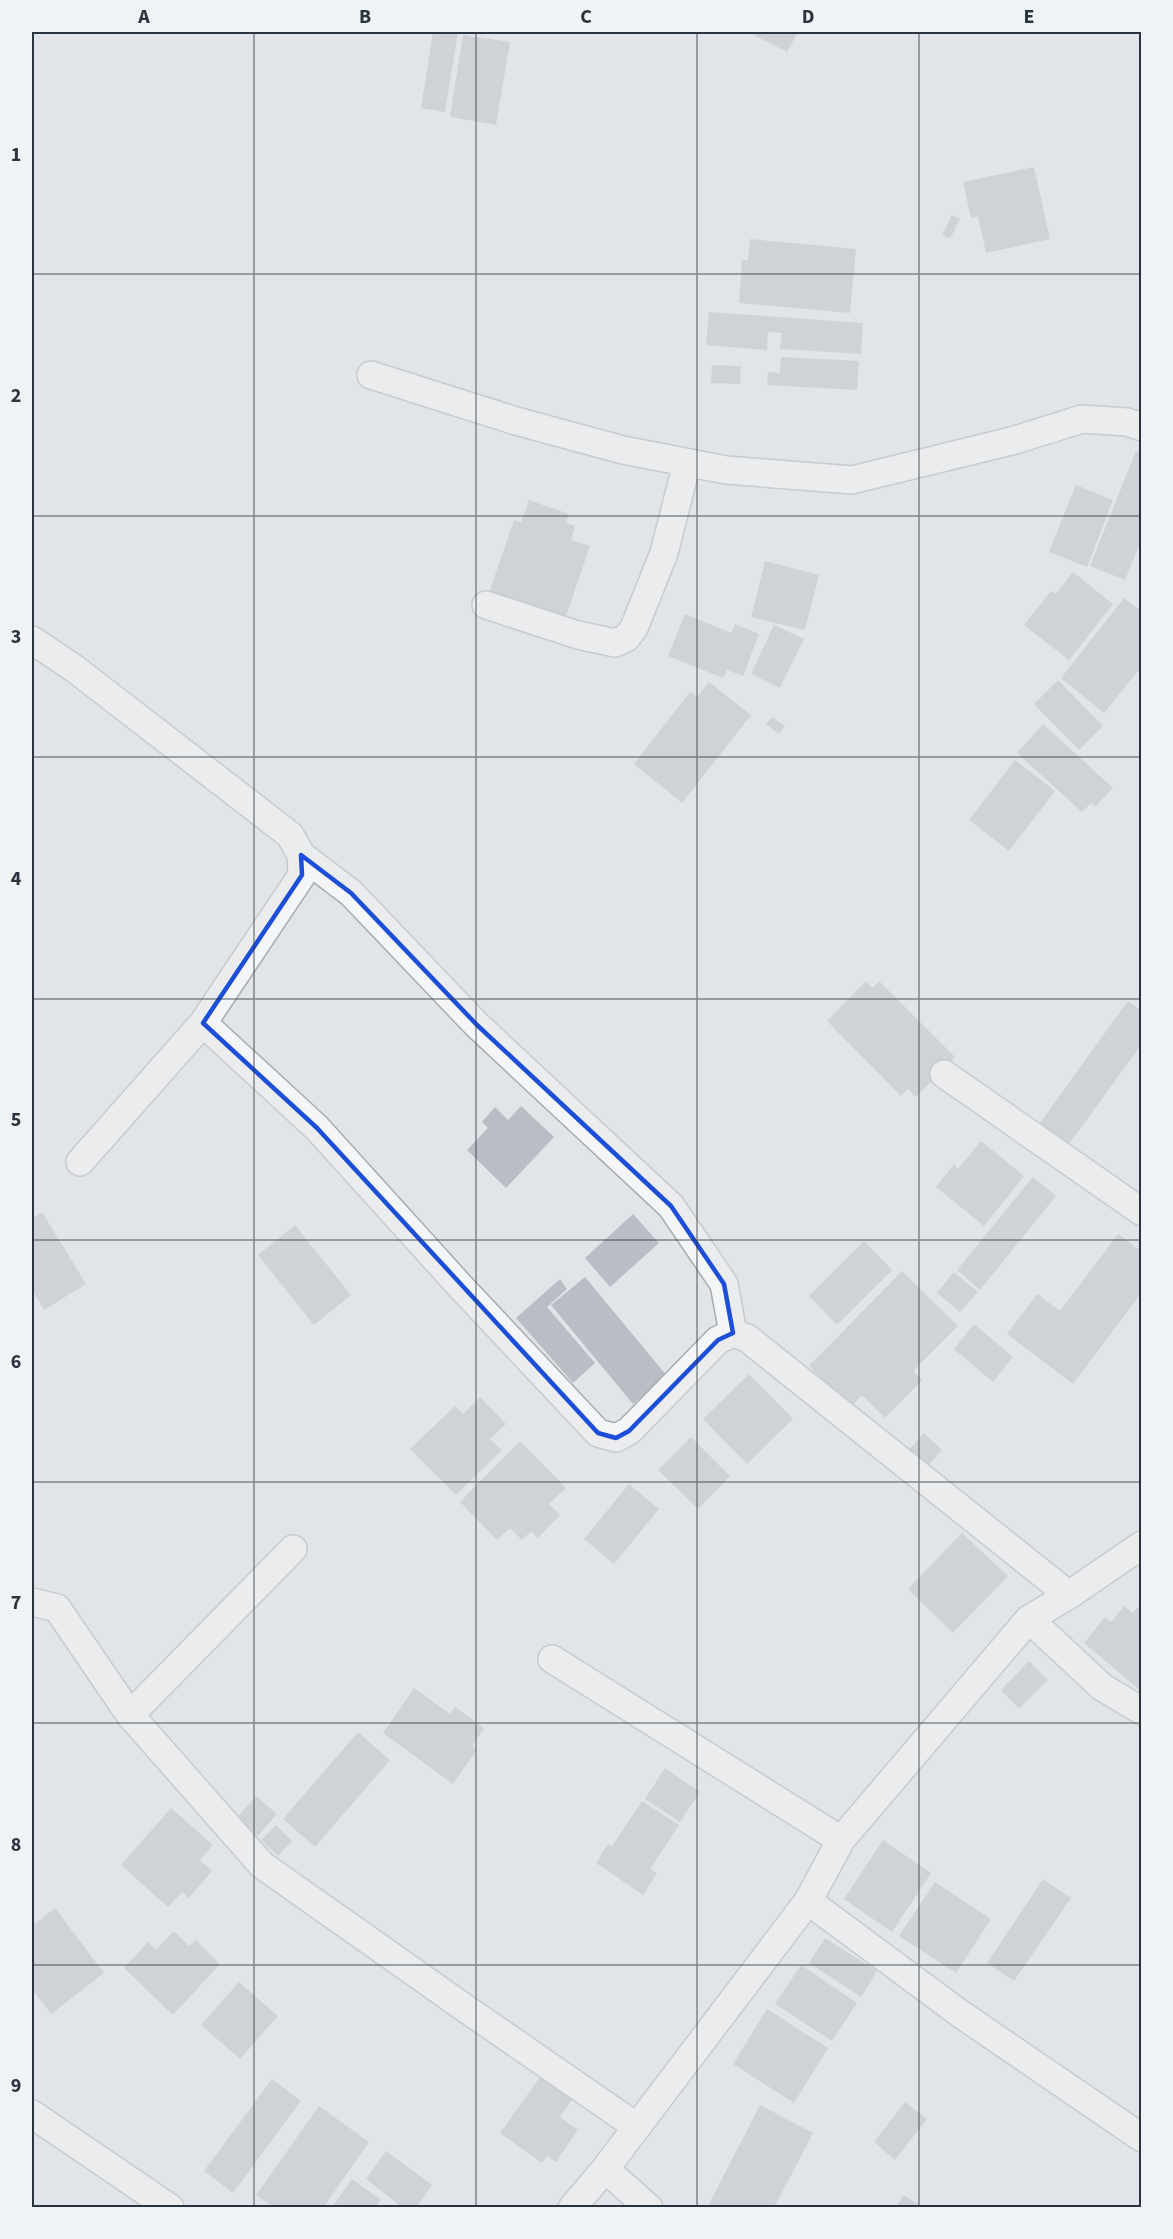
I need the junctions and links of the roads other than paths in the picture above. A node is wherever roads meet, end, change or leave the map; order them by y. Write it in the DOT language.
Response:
graph roads {
  1 [pos="371,375"];
  2 [pos="1142,427"];
  3 [pos="687,463"];
  4 [pos="486,605"];
  5 [pos="32,640"];
  6 [pos="301,855"];
  7 [pos="203,1023"];
  8 [pos="944,1074"];
  9 [pos="80,1162"];
  10 [pos="1142,1212"];
  11 [pos="733,1333"];
  12 [pos="1142,1545"];
  13 [pos="293,1549"];
  14 [pos="1069,1595"];
  15 [pos="32,1602"];
  16 [pos="1029,1619"];
  17 [pos="552,1659"];
  18 [pos="1142,1712"];
  19 [pos="130,1715"];
  20 [pos="841,1840"];
  21 [pos="808,1901"];
  22 [pos="32,2114"];
  23 [pos="637,2127"];
  24 [pos="1142,2138"];
  25 [pos="605,2169"];
  26 [pos="170,2208"];
  27 [pos="572,2208"];
  28 [pos="649,2208"];
  1 -- 3 [label="street"];
  2 -- 3 [label="street"];
  3 -- 4 [label="street"];
  5 -- 6 [label="street"];
  6 -- 7 [label="street"];
  6 -- 11 [label="street"];
  7 -- 9 [label="street"];
  7 -- 11 [label="street"];
  8 -- 10 [label="street"];
  11 -- 14 [label="street"];
  12 -- 14 [label="street"];
  13 -- 19 [label="street"];
  14 -- 16 [label="street"];
  15 -- 19 [label="street"];
  16 -- 18 [label="street"];
  16 -- 20 [label="street"];
  17 -- 20 [label="street"];
  19 -- 23 [label="street"];
  20 -- 21 [label="street"];
  21 -- 23 [label="street"];
  21 -- 24 [label="street"];
  22 -- 26 [label="street"];
  23 -- 25 [label="street"];
  25 -- 27 [label="street"];
  25 -- 28 [label="street"];
}
